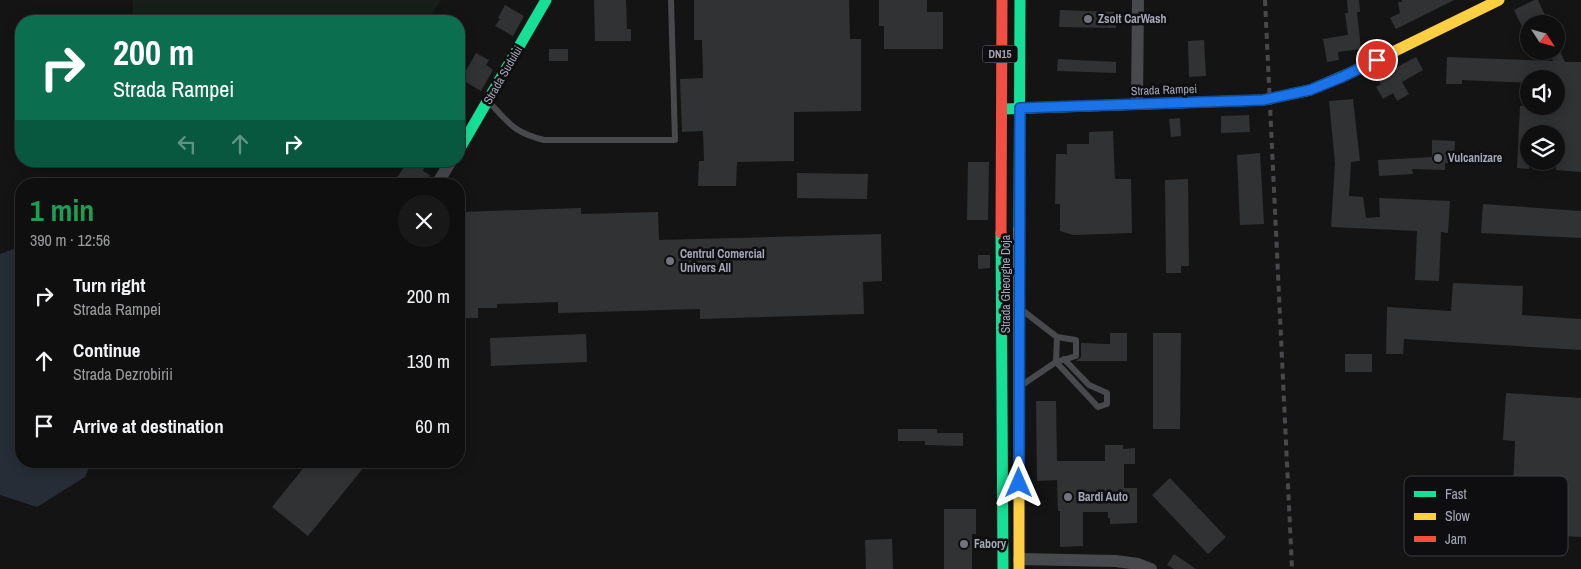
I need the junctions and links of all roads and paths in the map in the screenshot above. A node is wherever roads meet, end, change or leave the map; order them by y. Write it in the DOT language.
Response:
graph roads {
  1 [pos="546,0"];
  2 [pos="671,0"];
  3 [pos="1002,0"];
  4 [pos="1020,0"];
  5 [pos="1138,0"];
  6 [pos="1499,0"];
  7 [pos="488,101"];
  8 [pos="1137,104"];
  9 [pos="1020,108"];
  10 [pos="1000,109"];
  11 [pos="465,140"];
  12 [pos="447,167"];
  13 [pos="441,178"];
  14 [pos="1020,308"];
  15 [pos="1057,336"];
  16 [pos="1064,359"];
  17 [pos="1056,362"];
  18 [pos="1019,388"];
  19 [pos="1019,564"];
  20 [pos="1003,569"];
  21 [pos="1151,569"];
  1 -- 7 [label="main road, Strada Sudului"];
  2 -- 7 [label="lane"];
  3 -- 10 [label="main road, Strada Gheorghe Doja / DN15"];
  4 -- 9 [label="main road, Strada Gheorghe Doja / DN15"];
  5 -- 8 [label="street"];
  6 -- 8 [label="main road, Strada Rampei"];
  7 -- 11 [label="main road, Strada Sudului"];
  8 -- 9 [label="main road, Strada Rampei"];
  9 -- 10 [label="main road, Strada Rampei"];
  9 -- 14 [label="main road, Strada Gheorghe Doja / DN15"];
  10 -- 20 [label="main road, Strada Gheorghe Doja / DN15"];
  12 -- 13 [label="street"];
  14 -- 15 [label="lane"];
  14 -- 18 [label="main road, Strada Gheorghe Doja / DN15"];
  15 -- 16 [label="lane"];
  15 -- 17 [label="lane"];
  16 -- 17 [label="lane"];
  16 -- 17 [label="lane"];
  17 -- 18 [label="lane"];
  18 -- 19 [label="main road, Strada Gheorghe Doja / DN15"];
  19 -- 21 [label="street"];
}
